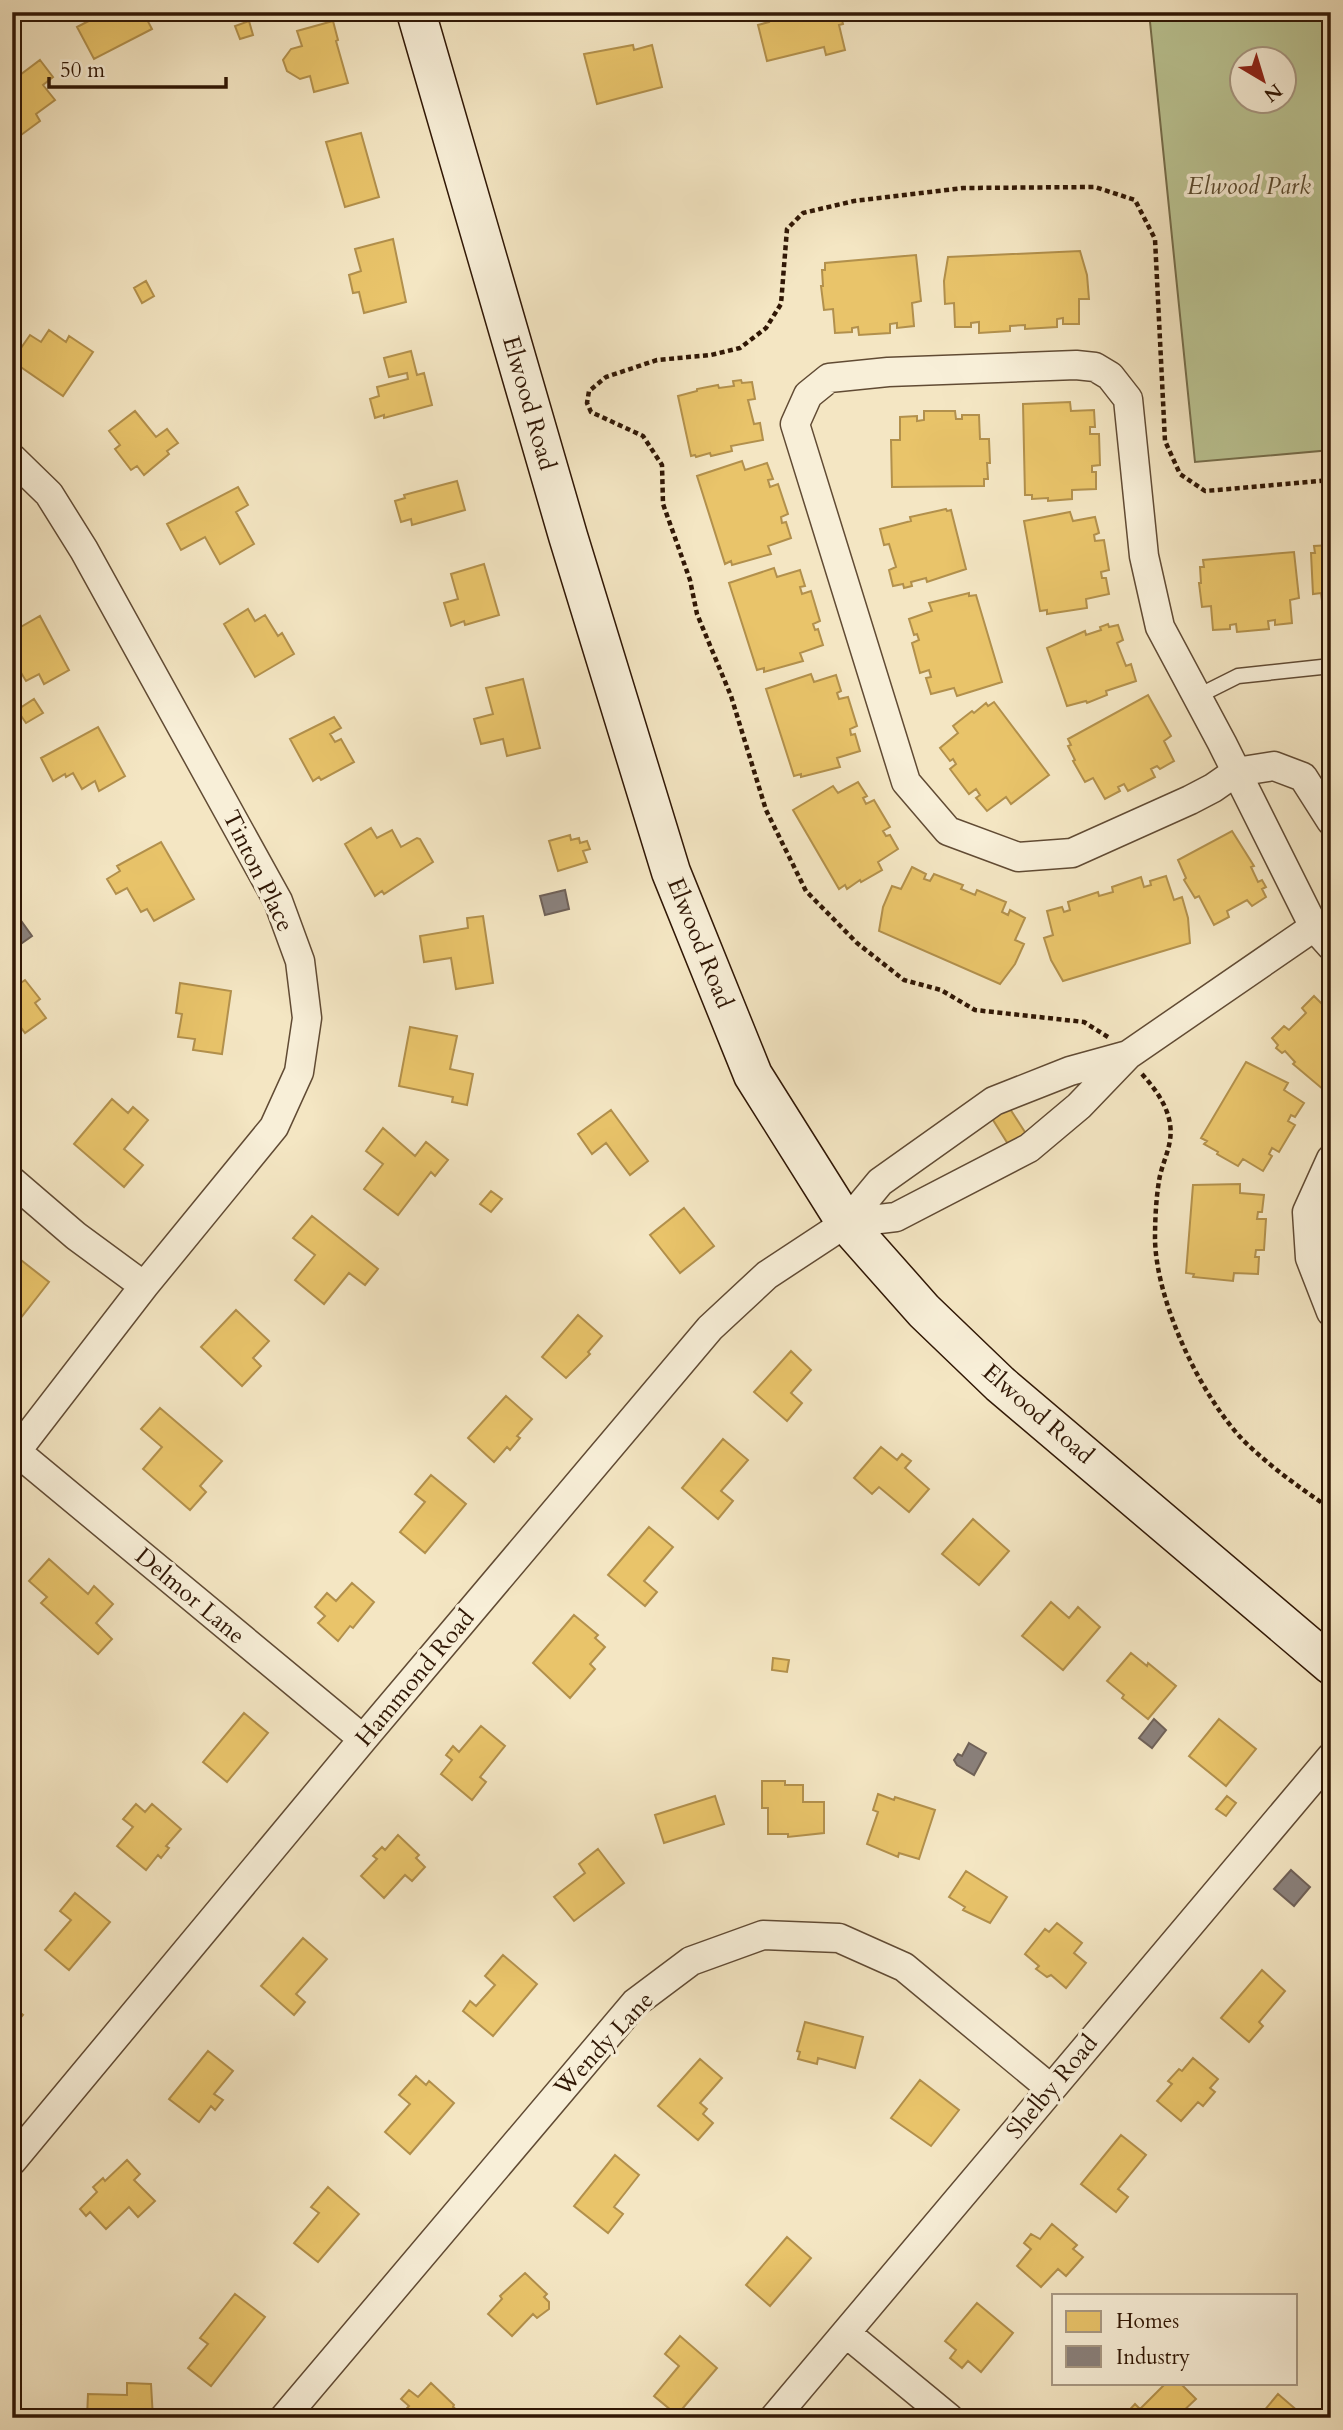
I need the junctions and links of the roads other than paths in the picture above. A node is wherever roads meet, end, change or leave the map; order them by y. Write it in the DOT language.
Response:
graph roads {
  1 [pos="420,13"];
  2 [pos="12,458"];
  3 [pos="1331,666"];
  4 [pos="1196,696"];
  5 [pos="1236,772"];
  6 [pos="1331,821"];
  7 [pos="1322,936"];
  8 [pos="1134,1063"];
  9 [pos="1331,1159"];
  10 [pos="12,1181"];
  11 [pos="846,1223"];
  12 [pos="144,1286"];
  13 [pos="1331,1312"];
  14 [pos="15,1454"];
  15 [pos="1331,1665"];
  16 [pos="363,1739"];
  17 [pos="1331,1757"];
  18 [pos="1050,2088"];
  19 [pos="12,2161"];
  20 [pos="846,2333"];
  21 [pos="284,2418"];
  22 [pos="774,2418"];
  23 [pos="949,2418"];
  1 -- 11 [label="main road, Elwood Road"];
  2 -- 12 [label="street, Tinton Place"];
  3 -- 4 [label="lane"];
  4 -- 5 [label="street"];
  4 -- 5 [label="street"];
  5 -- 6 [label="street"];
  5 -- 7 [label="street"];
  7 -- 8 [label="street"];
  8 -- 11 [label="street"];
  8 -- 11 [label="street"];
  9 -- 13 [label="street"];
  10 -- 12 [label="street"];
  11 -- 15 [label="main road, Elwood Road"];
  11 -- 16 [label="street, Hammond Road"];
  12 -- 14 [label="street, Tinton Place"];
  14 -- 16 [label="street, Delmor Lane"];
  16 -- 19 [label="street, Hammond Road"];
  17 -- 18 [label="street, Shelby Road"];
  18 -- 20 [label="street, Shelby Road"];
  18 -- 21 [label="street, Wendy Lane"];
  20 -- 22 [label="street, Shelby Road"];
  20 -- 23 [label="street"];
}
